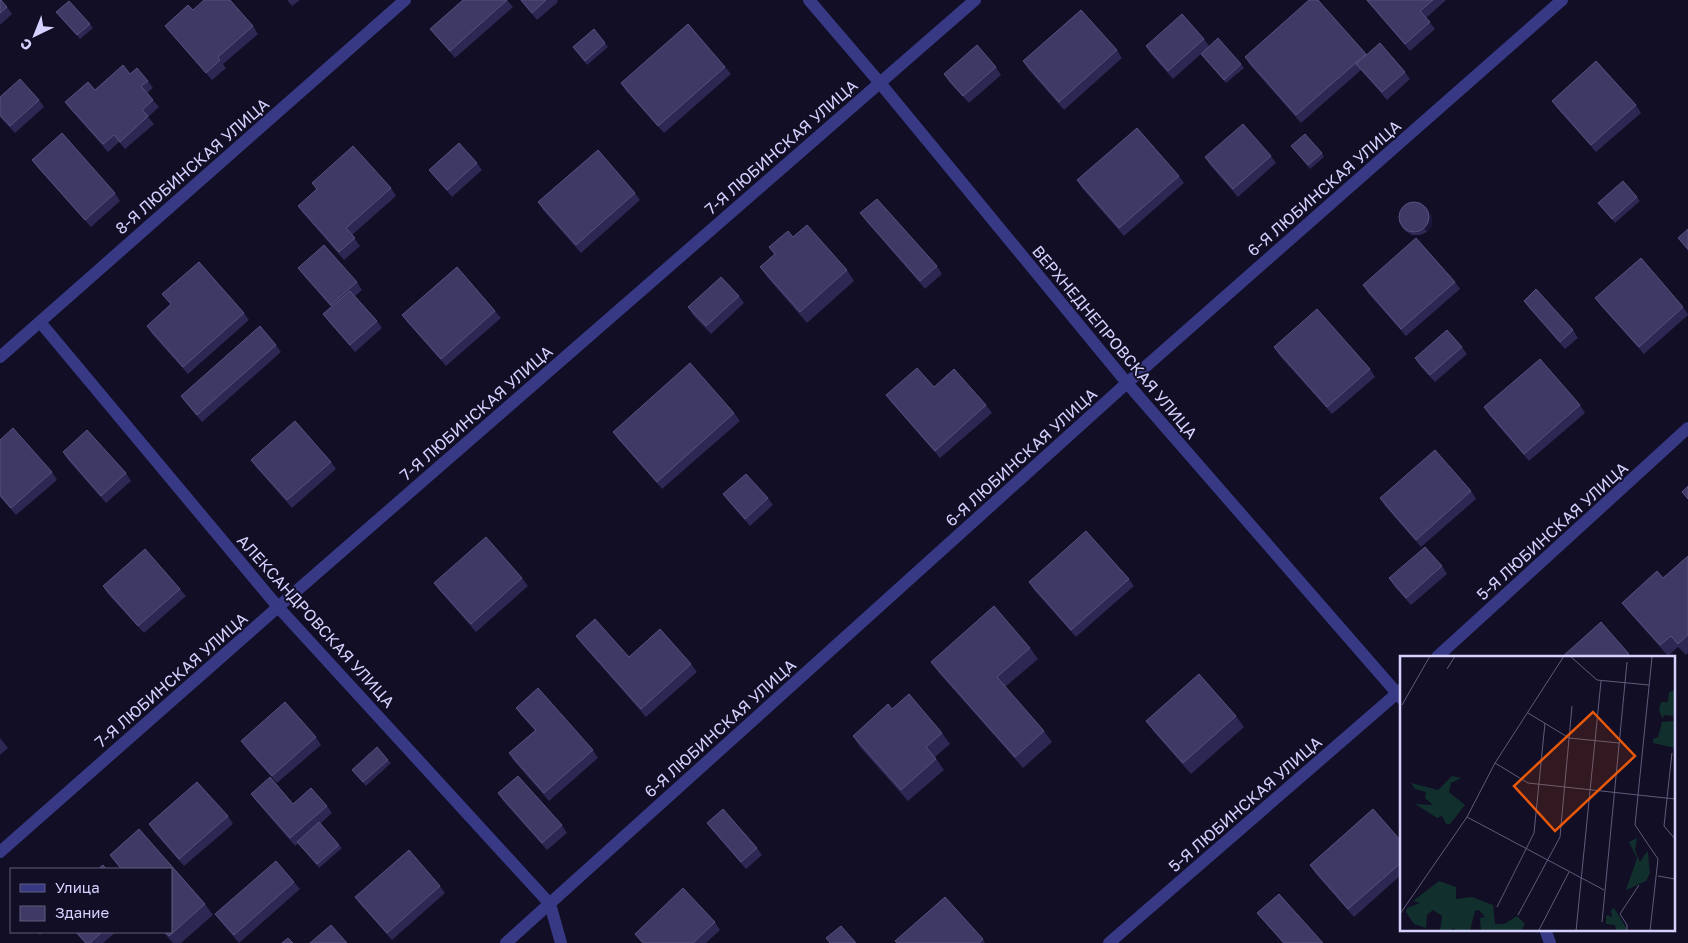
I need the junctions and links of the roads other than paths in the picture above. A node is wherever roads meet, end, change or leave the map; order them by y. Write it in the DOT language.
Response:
graph roads {
  1 [pos="405,0"];
  2 [pos="809,0"];
  3 [pos="975,0"];
  4 [pos="1562,0"];
  5 [pos="880,83"];
  6 [pos="40,322"];
  7 [pos="0,357"];
  8 [pos="1127,383"];
  9 [pos="1688,428"];
  10 [pos="278,607"];
  11 [pos="1439,656"];
  12 [pos="1400,694"];
  13 [pos="0,852"];
  14 [pos="550,904"];
  15 [pos="1545,930"];
  16 [pos="506,943"];
  17 [pos="561,943"];
  18 [pos="1109,943"];
  19 [pos="1550,943"];
  1 -- 6 [label="street, 8-Я ЛЮБИНСКАЯ УЛИЦА"];
  2 -- 5 [label="street, ВЕРХНЕДНЕПРОВСКАЯ УЛИЦА"];
  3 -- 5 [label="street, 7-Я ЛЮБИНСКАЯ УЛИЦА"];
  4 -- 8 [label="street, 6-Я ЛЮБИНСКАЯ УЛИЦА"];
  5 -- 8 [label="street, ВЕРХНЕДНЕПРОВСКАЯ УЛИЦА"];
  5 -- 10 [label="street, 7-Я ЛЮБИНСКАЯ УЛИЦА"];
  6 -- 7 [label="street, 8-Я ЛЮБИНСКАЯ УЛИЦА"];
  6 -- 10 [label="street, АЛЕКСАНДРОВСКАЯ УЛИЦА"];
  8 -- 12 [label="street, ВЕРХНЕДНЕПРОВСКАЯ УЛИЦА"];
  8 -- 14 [label="street, 6-Я ЛЮБИНСКАЯ УЛИЦА"];
  9 -- 11 [label="street, 5-Я ЛЮБИНСКАЯ УЛИЦА"];
  10 -- 13 [label="street, 7-Я ЛЮБИНСКАЯ УЛИЦА"];
  10 -- 14 [label="street, АЛЕКСАНДРОВСКАЯ УЛИЦА"];
  12 -- 18 [label="street, 5-Я ЛЮБИНСКАЯ УЛИЦА"];
  14 -- 16 [label="street, 6-Я ЛЮБИНСКАЯ УЛИЦА"];
  14 -- 17 [label="street, АЛЕКСАНДРОВСКАЯ УЛИЦА"];
  15 -- 19 [label="street"];
}
